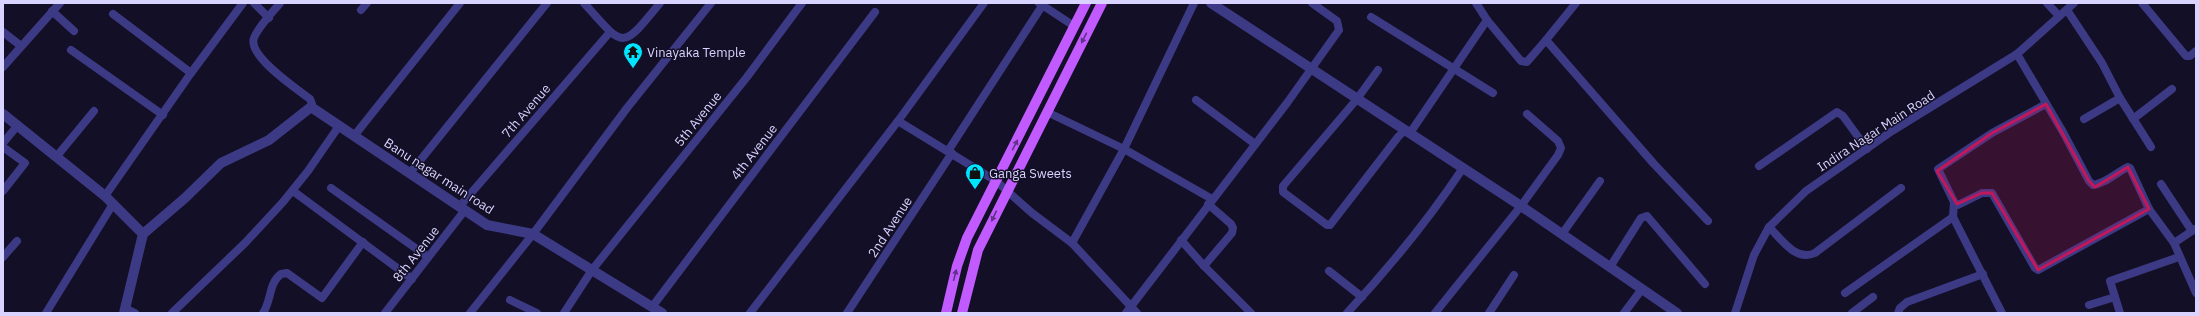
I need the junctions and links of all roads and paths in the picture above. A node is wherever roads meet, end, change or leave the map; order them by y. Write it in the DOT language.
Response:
graph roads {
  1 [pos="60,3"];
  2 [pos="243,3"];
  3 [pos="254,3"];
  4 [pos="280,3"];
  5 [pos="367,3"];
  6 [pos="460,3"];
  7 [pos="547,3"];
  8 [pos="584,3"];
  9 [pos="660,3"];
  10 [pos="711,3"];
  11 [pos="802,3"];
  12 [pos="1086,3"];
  13 [pos="1102,3"];
  14 [pos="1194,3"];
  15 [pos="1211,3"];
  16 [pos="1312,3"];
  17 [pos="1476,3"];
  18 [pos="2047,3"];
  19 [pos="2074,3"];
  20 [pos="2142,3"];
  21 [pos="1041,4"];
  22 [pos="1574,4"];
  23 [pos="980,5"];
  24 [pos="361,10"];
  25 [pos="2067,10"];
  26 [pos="52,11"];
  27 [pos="875,12"];
  28 [pos="113,14"];
  29 [pos="2059,16"];
  30 [pos="1371,17"];
  31 [pos="269,18"];
  32 [pos="1487,20"];
  33 [pos="1074,26"];
  34 [pos="74,31"];
  35 [pos="3,32"];
  36 [pos="610,32"];
  37 [pos="1546,40"];
  38 [pos="21,46"];
  39 [pos="71,50"];
  40 [pos="2196,51"];
  41 [pos="2017,54"];
  42 [pos="3,67"];
  43 [pos="1454,67"];
  44 [pos="1311,69"];
  45 [pos="1378,70"];
  46 [pos="191,73"];
  47 [pos="2172,89"];
  48 [pos="1493,93"];
  49 [pos="2120,98"];
  50 [pos="1357,99"];
  51 [pos="1196,100"];
  52 [pos="2046,104"];
  53 [pos="311,106"];
  54 [pos="94,111"];
  55 [pos="1047,112"];
  56 [pos="3,114"];
  57 [pos="1528,114"];
  58 [pos="163,115"];
  59 [pos="2133,118"];
  60 [pos="2084,119"];
  61 [pos="898,121"];
  62 [pos="18,125"];
  63 [pos="339,126"];
  64 [pos="1407,132"];
  65 [pos="354,136"];
  66 [pos="3,143"];
  67 [pos="1255,144"];
  68 [pos="3,147"];
  69 [pos="2151,147"];
  70 [pos="1867,148"];
  71 [pos="1124,149"];
  72 [pos="950,152"];
  73 [pos="57,156"];
  74 [pos="1759,166"];
  75 [pos="1463,168"];
  76 [pos="410,173"];
  77 [pos="996,181"];
  78 [pos="1600,181"];
  79 [pos="2161,184"];
  80 [pos="331,188"];
  81 [pos="1901,188"];
  82 [pos="1006,190"];
  83 [pos="3,191"];
  84 [pos="293,191"];
  85 [pos="105,196"];
  86 [pos="1210,202"];
  87 [pos="1954,202"];
  88 [pos="113,204"];
  89 [pos="1521,206"];
  90 [pos="462,208"];
  91 [pos="2149,208"];
  92 [pos="1954,217"];
  93 [pos="1708,221"];
  94 [pos="1769,227"];
  95 [pos="2194,230"];
  96 [pos="143,234"];
  97 [pos="533,234"];
  98 [pos="1562,234"];
  99 [pos="1181,240"];
  100 [pos="17,241"];
  101 [pos="363,242"];
  102 [pos="1072,243"];
  103 [pos="2174,243"];
  104 [pos="3,257"];
  105 [pos="428,257"];
  106 [pos="2179,257"];
  107 [pos="1204,266"];
  108 [pos="1610,267"];
  109 [pos="592,270"];
  110 [pos="1329,271"];
  111 [pos="1514,274"];
  112 [pos="1983,274"];
  113 [pos="412,279"];
  114 [pos="1705,284"];
  115 [pos="1642,289"];
  116 [pos="1845,293"];
  117 [pos="2196,293"];
  118 [pos="1362,297"];
  119 [pos="1873,297"];
  120 [pos="2115,297"];
  121 [pos="510,300"];
  122 [pos="2088,305"];
  123 [pos="1131,306"];
  124 [pos="652,307"];
  125 [pos="124,311"];
  126 [pos="46,313"];
  127 [pos="135,313"];
  128 [pos="172,313"];
  129 [pos="263,313"];
  130 [pos="385,313"];
  131 [pos="470,313"];
  132 [pos="537,313"];
  133 [pos="564,313"];
  134 [pos="662,313"];
  135 [pos="751,313"];
  136 [pos="847,313"];
  137 [pos="946,313"];
  138 [pos="962,313"];
  139 [pos="1126,313"];
  140 [pos="1137,313"];
  141 [pos="1251,313"];
  142 [pos="1347,313"];
  143 [pos="1435,313"];
  144 [pos="1489,313"];
  145 [pos="1624,313"];
  146 [pos="1677,313"];
  147 [pos="1734,313"];
  148 [pos="1852,313"];
  149 [pos="1898,313"];
  150 [pos="2002,313"];
  151 [pos="2120,313"];
  1 -- 26 [label="street"];
  2 -- 46 [label="street"];
  3 -- 31 [label="street"];
  4 -- 31 [label="street"];
  5 -- 24 [label="street"];
  6 -- 65 [label="street"];
  7 -- 76 [label="street"];
  8 -- 36 [label="street"];
  9 -- 36 [label="street"];
  10 -- 97 [label="street"];
  11 -- 109 [label="street, 5th Avenue"];
  12 -- 33 [label="main road"];
  13 -- 55 [label="main road, one-way"];
  14 -- 71 [label="street"];
  15 -- 44 [label="street"];
  16 -- 44 [label="street"];
  17 -- 32 [label="street"];
  18 -- 29 [label="street"];
  19 -- 25 [label="street, Indira Nagar Main Road"];
  20 -- 40 [label="street"];
  21 -- 33 [label="street"];
  21 -- 72 [label="street, 2nd Avenue"];
  22 -- 37 [label="street"];
  23 -- 61 [label="street"];
  25 -- 29 [label="street, Indira Nagar Main Road"];
  25 -- 49 [label="street"];
  26 -- 34 [label="street"];
  26 -- 38 [label="street"];
  27 -- 124 [label="street, 4th Avenue"];
  28 -- 46 [label="street"];
  29 -- 41 [label="street, Indira Nagar Main Road"];
  30 -- 43 [label="street"];
  31 -- 53 [label="street"];
  32 -- 37 [label="street"];
  32 -- 43 [label="street"];
  77 -- 33 [label="main road, one-way"];
  35 -- 38 [label="street"];
  36 -- 90 [label="street, 7th Avenue"];
  37 -- 93 [label="street"];
  38 -- 42 [label="street"];
  39 -- 58 [label="street"];
  41 -- 52 [label="street"];
  41 -- 70 [label="street, Indira Nagar Main Road"];
  43 -- 48 [label="street"];
  43 -- 64 [label="street"];
  44 -- 50 [label="street"];
  44 -- 67 [label="street"];
  45 -- 50 [label="street"];
  46 -- 58 [label="street"];
  47 -- 59 [label="street"];
  49 -- 59 [label="street"];
  49 -- 60 [label="street"];
  50 -- 64 [label="street"];
  50 -- 64 [label="street"];
  51 -- 67 [label="street"];
  52 -- 87 [label="street"];
  52 -- 91 [label="street"];
  53 -- 63 [label="street, Banu nagar main road"];
  53 -- 96 [label="street"];
  54 -- 73 [label="street"];
  55 -- 71 [label="street"];
  55 -- 82 [label="main road"];
  56 -- 62 [label="street"];
  57 -- 89 [label="street"];
  58 -- 85 [label="street"];
  59 -- 69 [label="street"];
  61 -- 72 [label="street"];
  61 -- 135 [label="street"];
  62 -- 66 [label="street"];
  62 -- 73 [label="street"];
  63 -- 65 [label="street, Banu nagar main road"];
  63 -- 84 [label="street"];
  64 -- 75 [label="street"];
  65 -- 76 [label="street, Banu nagar main road"];
  67 -- 86 [label="street"];
  68 -- 83 [label="street"];
  70 -- 74 [label="street"];
  70 -- 94 [label="street, Indira Nagar Main Road"];
  71 -- 86 [label="street"];
  71 -- 102 [label="street"];
  72 -- 77 [label="street"];
  72 -- 136 [label="street, 2nd Avenue"];
  73 -- 85 [label="street"];
  75 -- 89 [label="street"];
  75 -- 118 [label="street"];
  76 -- 90 [label="street, Banu nagar main road"];
  77 -- 82 [label="street"];
  137 -- 77 [label="main road, one-way"];
  78 -- 98 [label="street"];
  79 -- 95 [label="street"];
  80 -- 105 [label="street"];
  81 -- 94 [label="street"];
  82 -- 102 [label="street"];
  82 -- 138 [label="main road, one-way"];
  84 -- 101 [label="street"];
  84 -- 128 [label="street"];
  85 -- 88 [label="street"];
  86 -- 99 [label="street"];
  86 -- 107 [label="street"];
  87 -- 91 [label="street"];
  87 -- 92 [label="street"];
  88 -- 96 [label="street"];
  88 -- 126 [label="street"];
  89 -- 98 [label="street"];
  89 -- 143 [label="street"];
  90 -- 97 [label="street, Banu nagar main road"];
  90 -- 105 [label="street, 8th Avenue"];
  91 -- 103 [label="street"];
  92 -- 112 [label="street"];
  92 -- 116 [label="street"];
  94 -- 147 [label="street, Indira Nagar Main Road"];
  95 -- 103 [label="street"];
  96 -- 125 [label="street"];
  97 -- 109 [label="street, Banu nagar main road"];
  97 -- 131 [label="street"];
  98 -- 108 [label="street"];
  99 -- 107 [label="street"];
  99 -- 123 [label="street"];
  100 -- 104 [label="street"];
  101 -- 113 [label="street"];
  101 -- 129 [label="street"];
  102 -- 123 [label="street"];
  103 -- 106 [label="street"];
  105 -- 113 [label="street, 8th Avenue"];
  106 -- 117 [label="street"];
  106 -- 120 [label="street"];
  107 -- 141 [label="street"];
  108 -- 114 [label="street"];
  108 -- 115 [label="street"];
  109 -- 124 [label="street, Banu nagar main road"];
  109 -- 133 [label="street, 5th Avenue"];
  110 -- 118 [label="street"];
  111 -- 144 [label="street"];
  112 -- 149 [label="street"];
  112 -- 150 [label="street"];
  113 -- 130 [label="street, 8th Avenue"];
  115 -- 145 [label="street"];
  115 -- 146 [label="street"];
  118 -- 142 [label="street"];
  119 -- 148 [label="street"];
  120 -- 122 [label="street"];
  120 -- 151 [label="street"];
  121 -- 132 [label="street"];
  123 -- 139 [label="street"];
  123 -- 140 [label="street"];
  124 -- 134 [label="street, Banu nagar main road"];
  125 -- 127 [label="street"];
}
